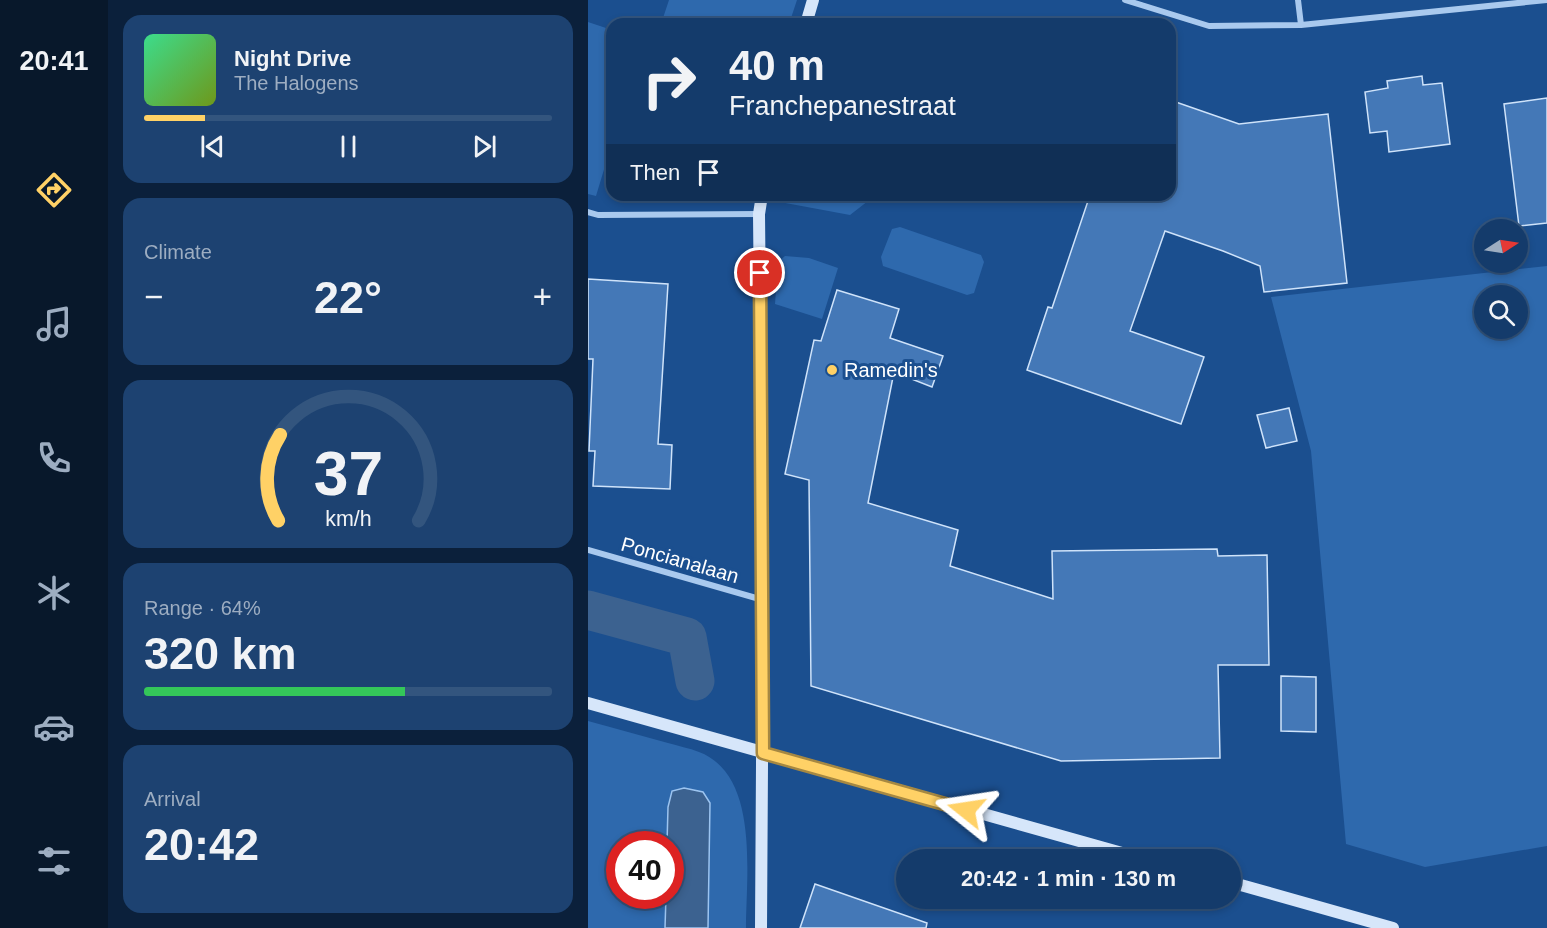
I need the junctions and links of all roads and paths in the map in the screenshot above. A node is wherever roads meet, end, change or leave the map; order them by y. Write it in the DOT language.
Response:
graph roads {
  1 [pos="813,0"];
  2 [pos="1125,0"];
  3 [pos="1299,0"];
  4 [pos="1547,0"];
  5 [pos="808,18"];
  6 [pos="1301,25"];
  7 [pos="761,201"];
  8 [pos="588,212"];
  9 [pos="759,214"];
  10 [pos="588,550"];
  11 [pos="763,600"];
  12 [pos="588,703"];
  13 [pos="763,753"];
  14 [pos="1108,849"];
  15 [pos="1241,885"];
  16 [pos="761,928"];
  17 [pos="1394,928"];
  1 -- 5 [label="street"];
  2 -- 6 [label="street"];
  3 -- 6 [label="street"];
  4 -- 6 [label="street"];
  7 -- 9 [label="street"];
  8 -- 9 [label="street"];
  9 -- 11 [label="street"];
  10 -- 11 [label="street, Poncianalaan"];
  11 -- 13 [label="street"];
  12 -- 13 [label="street"];
  13 -- 14 [label="street"];
  13 -- 16 [label="street"];
  15 -- 17 [label="street"];
}
